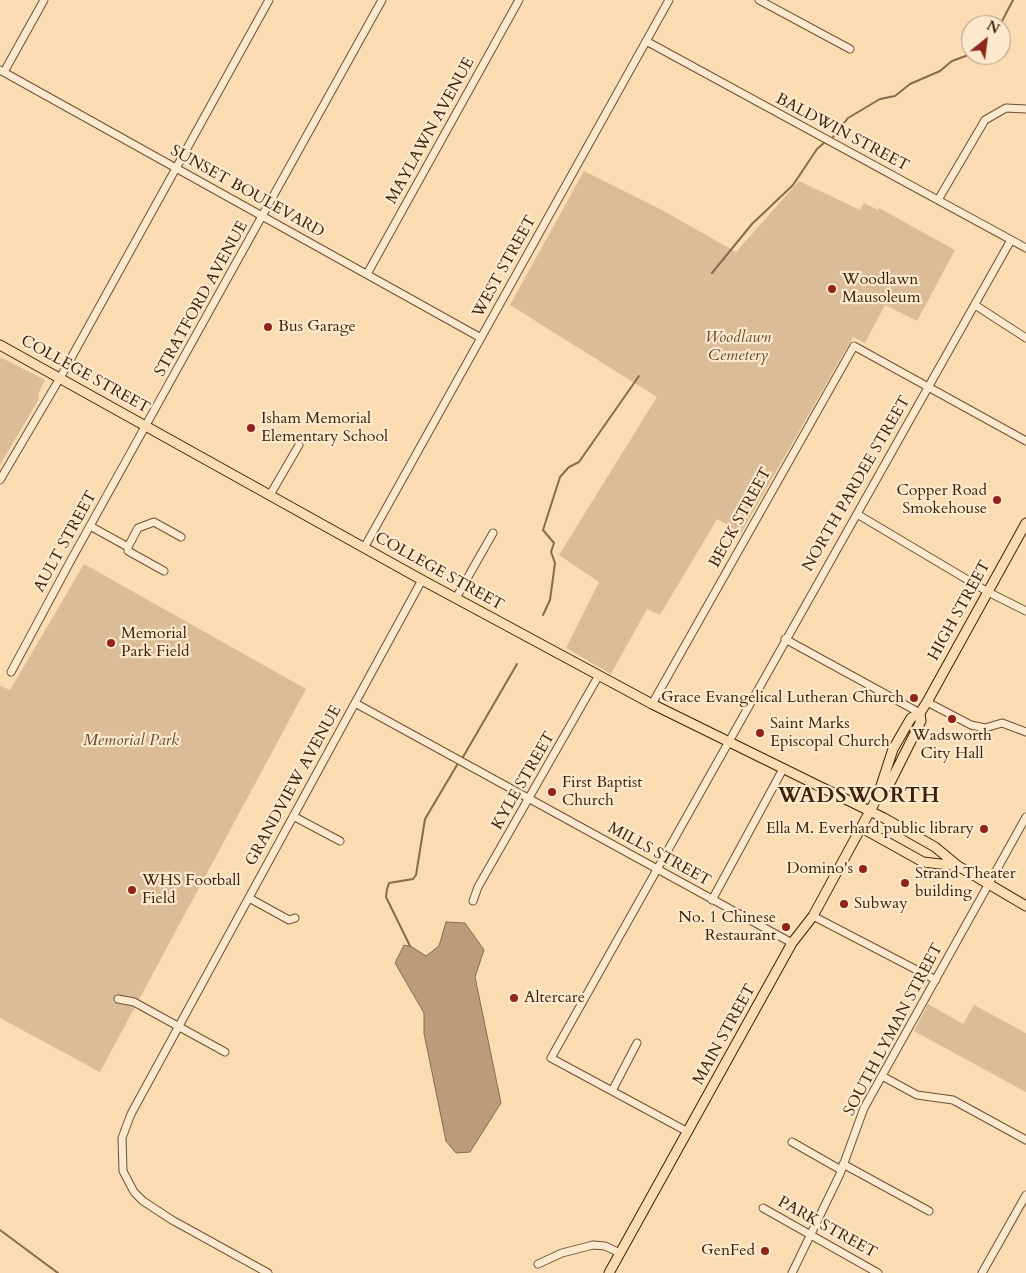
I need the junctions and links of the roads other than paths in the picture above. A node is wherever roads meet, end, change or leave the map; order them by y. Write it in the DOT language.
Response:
graph roads {
  1 [pos="44,0"];
  2 [pos="269,0"];
  3 [pos="382,0"];
  4 [pos="519,0"];
  5 [pos="669,0"];
  6 [pos="759,0"];
  7 [pos="646,41"];
  8 [pos="850,48"];
  9 [pos="2,71"];
  10 [pos="1026,109"];
  11 [pos="176,168"];
  12 [pos="938,200"];
  13 [pos="263,216"];
  14 [pos="1011,240"];
  15 [pos="1026,248"];
  16 [pos="368,274"];
  17 [pos="974,305"];
  18 [pos="481,338"];
  19 [pos="1026,338"];
  20 [pos="0,345"];
  21 [pos="60,378"];
  22 [pos="929,386"];
  23 [pos="147,426"];
  24 [pos="1026,441"];
  25 [pos="298,445"];
  26 [pos="0,480"];
  27 [pos="270,495"];
  28 [pos="857,514"];
  29 [pos="1026,523"];
  30 [pos="90,526"];
  31 [pos="493,533"];
  32 [pos="180,537"];
  33 [pos="128,547"];
  34 [pos="364,548"];
  35 [pos="164,571"];
  36 [pos="422,580"];
  37 [pos="988,592"];
  38 [pos="456,598"];
  39 [pos="1026,611"];
  40 [pos="785,639"];
  41 [pos="11,672"];
  42 [pos="599,675"];
  43 [pos="927,702"];
  44 [pos="355,703"];
  45 [pos="652,704"];
  46 [pos="920,713"];
  47 [pos="1026,732"];
  48 [pos="727,743"];
  49 [pos="783,768"];
  50 [pos="530,799"];
  51 [pos="870,813"];
  52 [pos="293,816"];
  53 [pos="1026,816"];
  54 [pos="862,828"];
  55 [pos="340,841"];
  56 [pos="941,851"];
  57 [pos="935,864"];
  58 [pos="958,866"];
  59 [pos="657,870"];
  60 [pos="989,885"];
  61 [pos="248,898"];
  62 [pos="712,900"];
  63 [pos="473,901"];
  64 [pos="1026,906"];
  65 [pos="813,916"];
  66 [pos="295,918"];
  67 [pos="792,943"];
  68 [pos="936,980"];
  69 [pos="118,999"];
  70 [pos="178,1027"];
  71 [pos="637,1043"];
  72 [pos="224,1052"];
  73 [pos="882,1076"];
  74 [pos="612,1091"];
  75 [pos="688,1132"];
  76 [pos="1026,1140"];
  77 [pos="792,1142"];
  78 [pos="842,1167"];
  79 [pos="1026,1195"];
  80 [pos="763,1208"];
  81 [pos="929,1211"];
  82 [pos="811,1235"];
  83 [pos="620,1254"];
  84 [pos="538,1264"];
  85 [pos="268,1273"];
  86 [pos="609,1273"];
  87 [pos="792,1273"];
  88 [pos="878,1273"];
  89 [pos="982,1273"];
  1 -- 9 [label="street"];
  2 -- 11 [label="street"];
  3 -- 13 [label="street, STRATFORD AVENUE"];
  4 -- 16 [label="street, MAYLAWN AVENUE"];
  5 -- 7 [label="street, WEST STREET"];
  6 -- 8 [label="street"];
  7 -- 12 [label="street, BALDWIN STREET"];
  7 -- 18 [label="street, WEST STREET"];
  9 -- 11 [label="street, SUNSET BOULEVARD"];
  10 -- 12 [label="street"];
  11 -- 13 [label="street, SUNSET BOULEVARD"];
  11 -- 21 [label="street"];
  12 -- 14 [label="street, BALDWIN STREET"];
  13 -- 16 [label="street, SUNSET BOULEVARD"];
  13 -- 23 [label="street, STRATFORD AVENUE"];
  14 -- 15 [label="street, BALDWIN STREET"];
  14 -- 17 [label="street, NORTH PARDEE STREET"];
  16 -- 18 [label="street, SUNSET BOULEVARD"];
  17 -- 19 [label="street"];
  17 -- 22 [label="street, NORTH PARDEE STREET"];
  18 -- 34 [label="street, WEST STREET"];
  20 -- 21 [label="main road, COLLEGE STREET"];
  21 -- 23 [label="main road, COLLEGE STREET"];
  21 -- 26 [label="street"];
  22 -- 24 [label="street"];
  22 -- 28 [label="street, NORTH PARDEE STREET"];
  22 -- 45 [label="street, BECK STREET"];
  23 -- 27 [label="main road, COLLEGE STREET"];
  23 -- 30 [label="street, AULT STREET"];
  25 -- 27 [label="street"];
  27 -- 34 [label="main road, COLLEGE STREET"];
  28 -- 37 [label="street"];
  28 -- 40 [label="street, NORTH PARDEE STREET"];
  29 -- 37 [label="main road, HIGH STREET"];
  30 -- 33 [label="street"];
  30 -- 41 [label="street, AULT STREET"];
  31 -- 38 [label="street"];
  32 -- 33 [label="street"];
  33 -- 35 [label="street"];
  34 -- 36 [label="main road, COLLEGE STREET"];
  36 -- 38 [label="main road, COLLEGE STREET"];
  36 -- 44 [label="street, GRANDVIEW AVENUE"];
  37 -- 39 [label="street"];
  37 -- 43 [label="main road, HIGH STREET"];
  38 -- 42 [label="main road, COLLEGE STREET"];
  40 -- 46 [label="street"];
  40 -- 48 [label="street, NORTH PARDEE STREET"];
  42 -- 45 [label="main road, COLLEGE STREET"];
  42 -- 50 [label="street, KYLE STREET"];
  43 -- 46 [label="main road, HIGH STREET"];
  43 -- 47 [label="street"];
  44 -- 50 [label="street, MILLS STREET"];
  44 -- 52 [label="street, GRANDVIEW AVENUE"];
  45 -- 48 [label="main road, COLLEGE STREET"];
  46 -- 51 [label="main road, HIGH STREET"];
  48 -- 49 [label="main road, COLLEGE STREET"];
  48 -- 59 [label="street, NORTH PARDEE STREET"];
  49 -- 51 [label="main road, COLLEGE STREET"];
  49 -- 62 [label="street"];
  50 -- 59 [label="street, MILLS STREET"];
  50 -- 63 [label="street, KYLE STREET"];
  51 -- 54 [label="main road, MAIN STREET"];
  51 -- 56 [label="main road, COLLEGE STREET"];
  52 -- 55 [label="street"];
  52 -- 61 [label="street, GRANDVIEW AVENUE"];
  53 -- 60 [label="street, SOUTH LYMAN STREET"];
  54 -- 57 [label="main road"];
  54 -- 65 [label="main road, MAIN STREET"];
  56 -- 57 [label="main road"];
  56 -- 58 [label="main road, COLLEGE STREET"];
  57 -- 58 [label="main road"];
  58 -- 60 [label="main road, COLLEGE STREET"];
  59 -- 62 [label="street, MILLS STREET"];
  59 -- 74 [label="street, NORTH PARDEE STREET"];
  60 -- 64 [label="main road, COLLEGE STREET"];
  60 -- 68 [label="street, SOUTH LYMAN STREET"];
  61 -- 66 [label="street"];
  61 -- 70 [label="street, GRANDVIEW AVENUE"];
  62 -- 67 [label="street, MILLS STREET"];
  65 -- 67 [label="main road, MAIN STREET"];
  65 -- 68 [label="street"];
  67 -- 75 [label="main road, MAIN STREET"];
  68 -- 73 [label="street, SOUTH LYMAN STREET"];
  69 -- 70 [label="street"];
  70 -- 72 [label="street"];
  70 -- 85 [label="street, GRANDVIEW AVENUE"];
  71 -- 74 [label="street"];
  73 -- 76 [label="street"];
  73 -- 78 [label="street, SOUTH LYMAN STREET"];
  74 -- 75 [label="street"];
  75 -- 83 [label="main road, MAIN STREET"];
  77 -- 78 [label="street"];
  78 -- 81 [label="street"];
  78 -- 82 [label="street, SOUTH LYMAN STREET"];
  79 -- 89 [label="street"];
  80 -- 82 [label="street, PARK STREET"];
  82 -- 87 [label="street, SOUTH LYMAN STREET"];
  82 -- 88 [label="street, PARK STREET"];
  83 -- 84 [label="street"];
  83 -- 86 [label="main road, MAIN STREET"];
}
